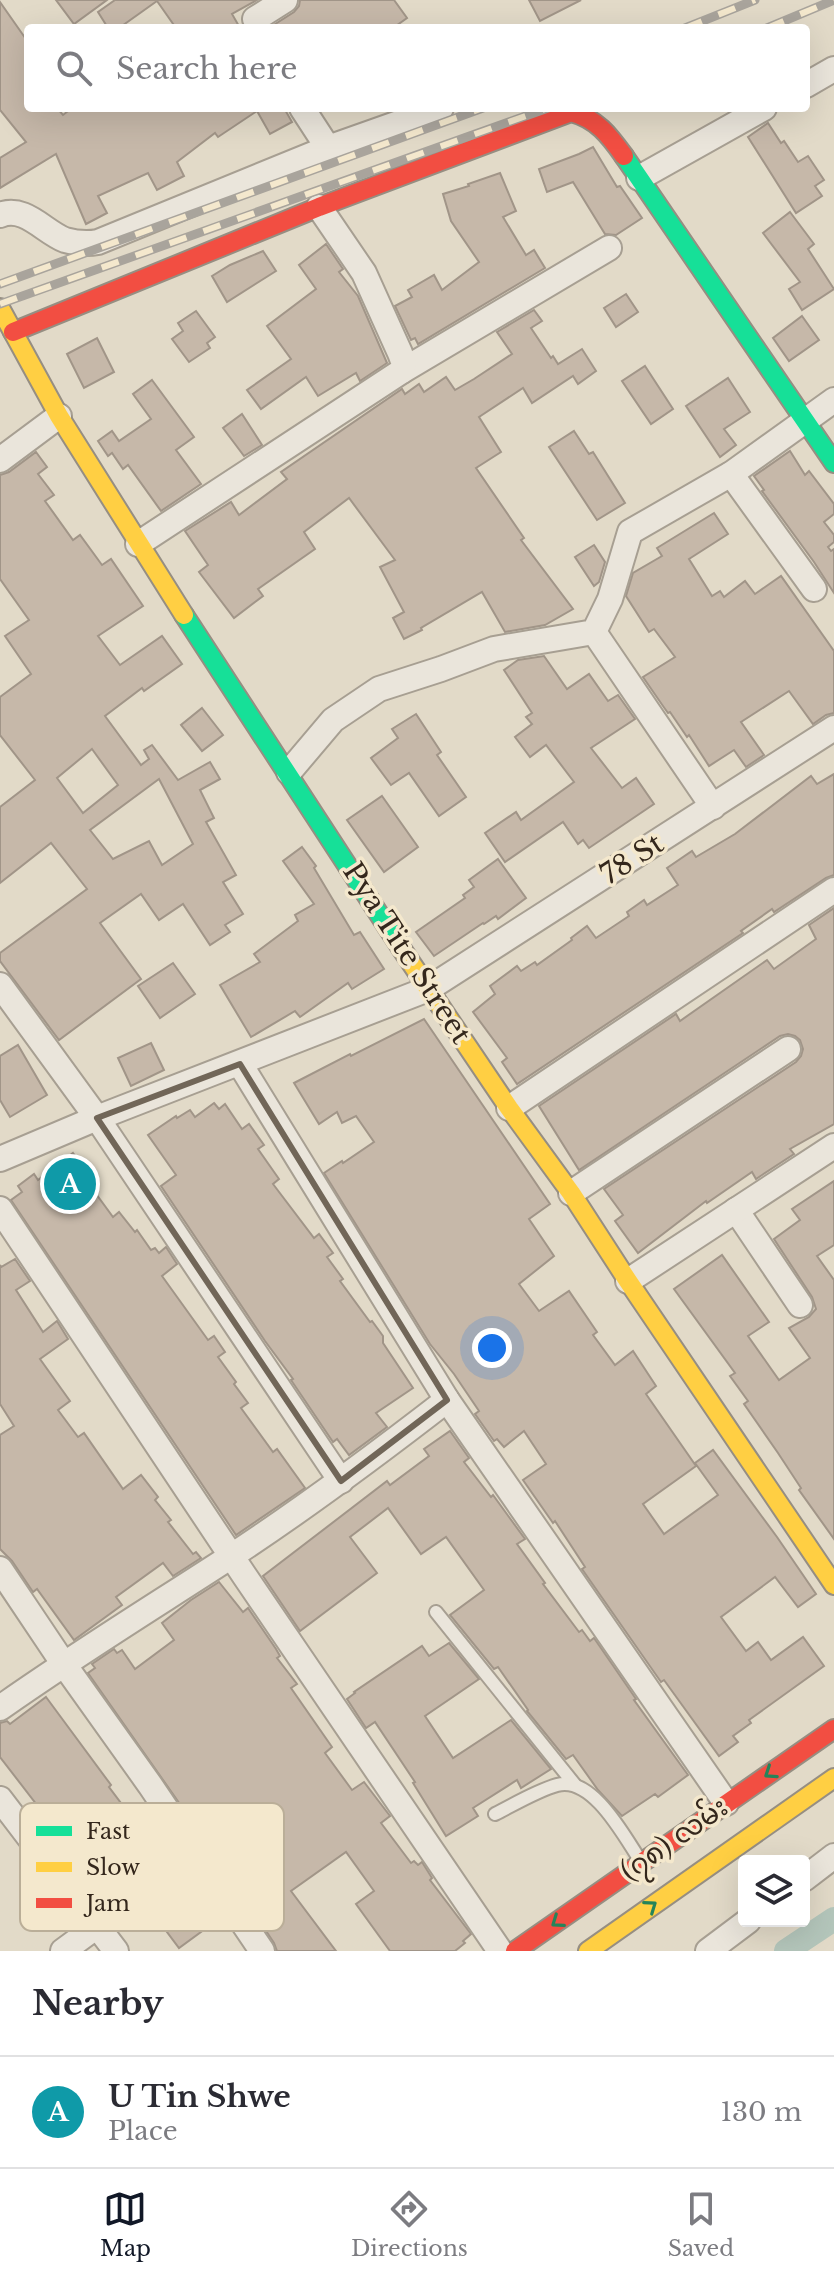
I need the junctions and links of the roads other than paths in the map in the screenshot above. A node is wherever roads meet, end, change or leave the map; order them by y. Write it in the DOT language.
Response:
graph roads {
  1 [pos="285,0"];
  2 [pos="253,16"];
  3 [pos="834,69"];
  4 [pos="810,83"];
  5 [pos="305,112"];
  6 [pos="430,112"];
  7 [pos="757,112"];
  8 [pos="328,148"];
  9 [pos="639,178"];
  10 [pos="319,207"];
  11 [pos="0,215"];
  12 [pos="609,248"];
  13 [pos="0,308"];
  14 [pos="13,332"];
  15 [pos="402,371"];
  16 [pos="834,400"];
  17 [pos="59,416"];
  18 [pos="805,420"];
  19 [pos="0,460"];
  20 [pos="834,463"];
  21 [pos="731,474"];
  22 [pos="138,544"];
  23 [pos="814,589"];
  24 [pos="594,632"];
  25 [pos="834,728"];
  26 [pos="289,772"];
  27 [pos="713,807"];
  28 [pos="834,890"];
  29 [pos="0,985"];
  30 [pos="428,989"];
  31 [pos="788,1049"];
  32 [pos="240,1064"];
  33 [pos="509,1108"];
  34 [pos="97,1118"];
  35 [pos="834,1146"];
  36 [pos="0,1159"];
  37 [pos="571,1193"];
  38 [pos="0,1209"];
  39 [pos="736,1210"];
  40 [pos="628,1281"];
  41 [pos="800,1305"];
  42 [pos="447,1400"];
  43 [pos="341,1481"];
  44 [pos="231,1556"];
  45 [pos="0,1569"];
  46 [pos="834,1585"];
  47 [pos="436,1612"];
  48 [pos="63,1663"];
  49 [pos="0,1708"];
  50 [pos="834,1729"];
  51 [pos="834,1778"];
  52 [pos="575,1785"];
  53 [pos="0,1799"];
  54 [pos="162,1803"];
  55 [pos="726,1803"];
  56 [pos="495,1814"];
  57 [pos="20,1825"];
  58 [pos="834,1856"];
  59 [pos="641,1862"];
  60 [pos="810,1874"];
  61 [pos="740,1927"];
  62 [pos="90,1931"];
  63 [pos="101,1931"];
  64 [pos="249,1931"];
  65 [pos="63,1951"];
  66 [pos="116,1951"];
  67 [pos="262,1951"];
  68 [pos="500,1951"];
  69 [pos="515,1951"];
  70 [pos="588,1951"];
  71 [pos="708,1951"];
  1 -- 2 [label="street"];
  3 -- 4 [label="street"];
  5 -- 8 [label="street"];
  6 -- 8 [label="street"];
  7 -- 9 [label="street"];
  8 -- 11 [label="street"];
  9 -- 10 [label="street"];
  9 -- 18 [label="street"];
  10 -- 14 [label="street"];
  10 -- 15 [label="street"];
  12 -- 15 [label="street"];
  13 -- 14 [label="street, Pya Tite Street"];
  14 -- 17 [label="street, Pya Tite Street"];
  15 -- 22 [label="street"];
  16 -- 18 [label="street"];
  17 -- 19 [label="street"];
  17 -- 22 [label="street, Pya Tite Street"];
  18 -- 20 [label="street"];
  18 -- 21 [label="street"];
  21 -- 23 [label="street"];
  21 -- 24 [label="street"];
  22 -- 26 [label="street, Pya Tite Street"];
  24 -- 26 [label="street"];
  24 -- 27 [label="street"];
  25 -- 27 [label="street, 78 St"];
  26 -- 30 [label="street, Pya Tite Street"];
  27 -- 30 [label="street, 78 St"];
  28 -- 33 [label="street"];
  29 -- 34 [label="street"];
  30 -- 32 [label="street, 78 St"];
  30 -- 33 [label="street, Pya Tite Street"];
  31 -- 37 [label="street"];
  32 -- 34 [label="street, 78 St"];
  32 -- 42 [label="street"];
  33 -- 37 [label="street, Pya Tite Street"];
  34 -- 36 [label="street, 78 St"];
  34 -- 43 [label="street"];
  35 -- 39 [label="street"];
  37 -- 40 [label="street, Pya Tite Street"];
  38 -- 44 [label="street"];
  39 -- 40 [label="street"];
  39 -- 41 [label="street"];
  40 -- 46 [label="street, Pya Tite Street"];
  42 -- 43 [label="street"];
  42 -- 55 [label="street"];
  43 -- 44 [label="street"];
  44 -- 48 [label="street"];
  44 -- 68 [label="street"];
  45 -- 48 [label="street"];
  47 -- 52 [label="lane"];
  48 -- 49 [label="street"];
  48 -- 54 [label="street"];
  50 -- 55 [label="street, (၇၈) လမ်း, one-way"];
  70 -- 51 [label="street, (၇၈) လမ်း, one-way"];
  52 -- 56 [label="lane"];
  52 -- 59 [label="lane"];
  53 -- 57 [label="street"];
  55 -- 59 [label="street, (၇၈) လမ်း"];
  58 -- 60 [label="street"];
  59 -- 69 [label="street, (၇၈) လမ်း, one-way"];
  61 -- 71 [label="street"];
  62 -- 65 [label="street"];
  63 -- 66 [label="street"];
  64 -- 67 [label="street"];
}
